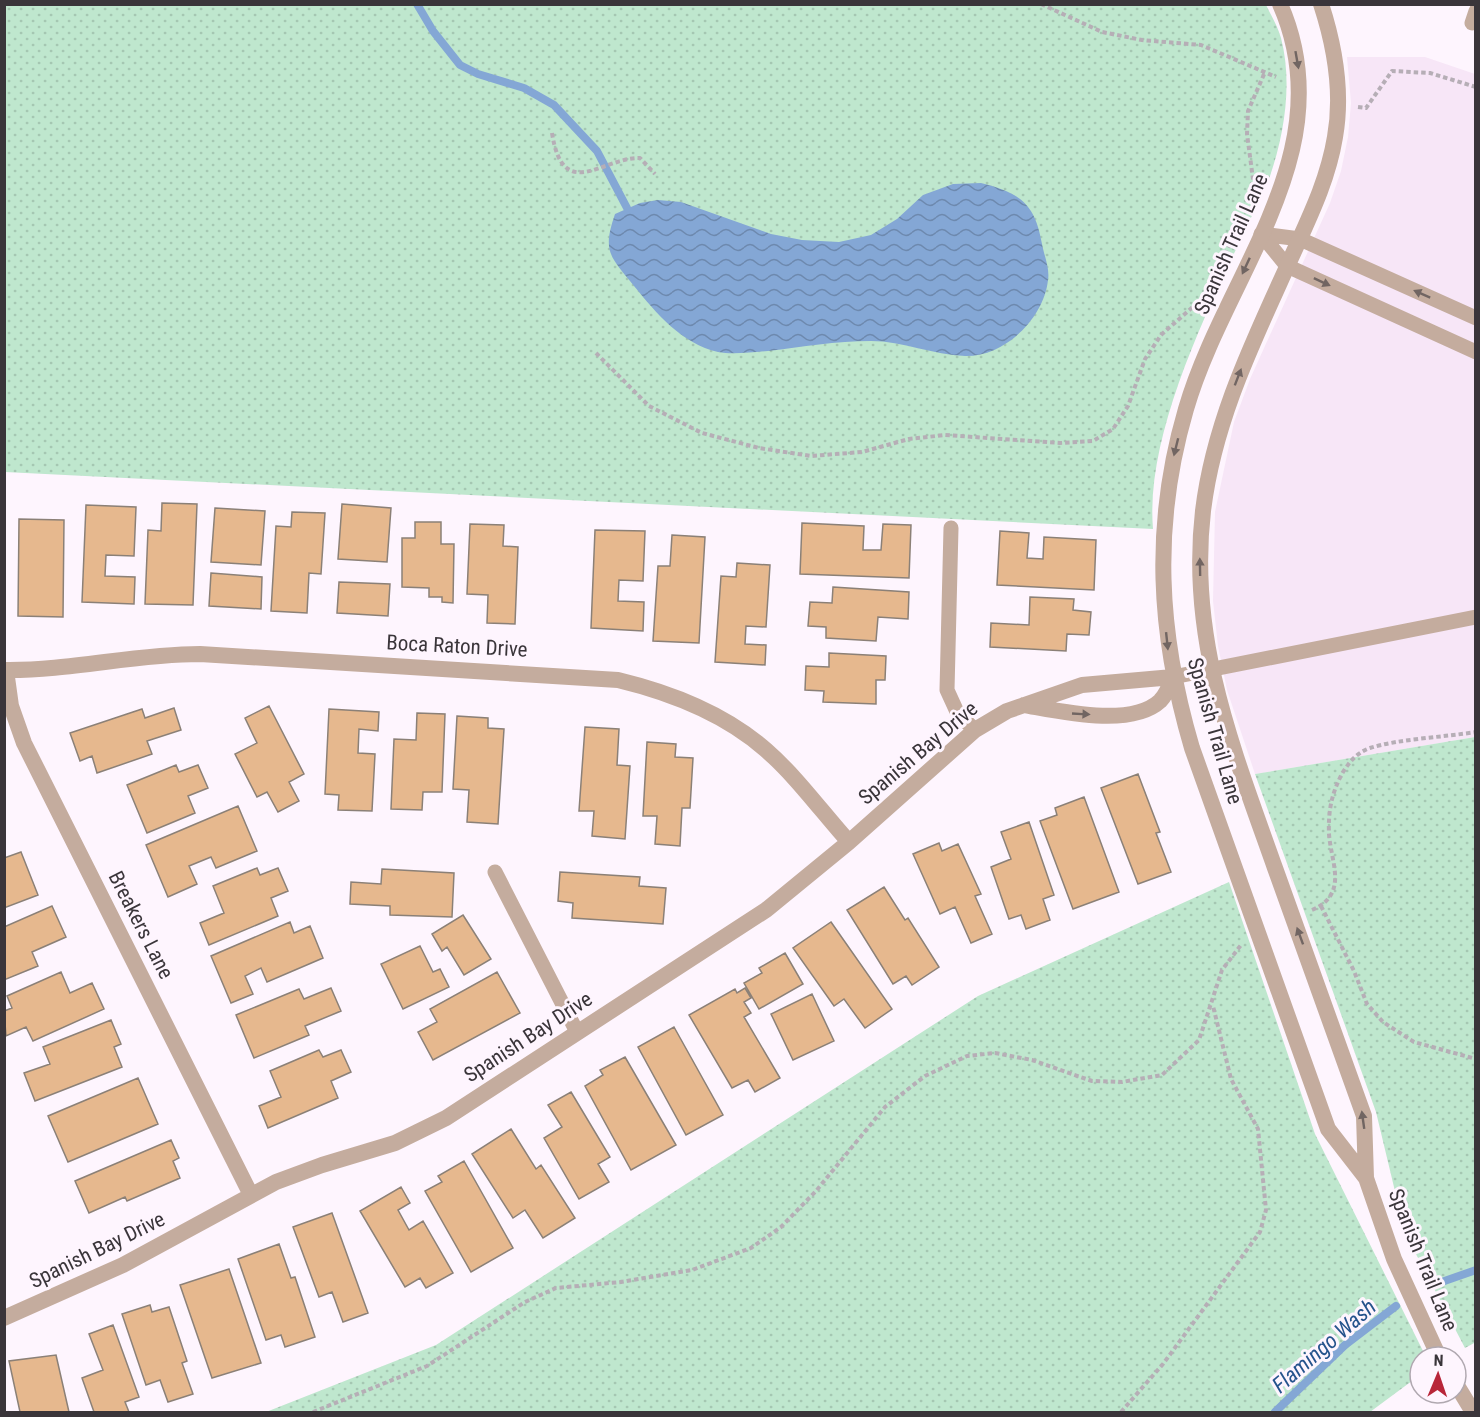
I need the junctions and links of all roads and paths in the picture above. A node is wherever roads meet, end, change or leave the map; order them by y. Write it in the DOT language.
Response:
graph roads {
  1 [pos="1041,4"];
  2 [pos="1280,4"];
  3 [pos="1321,4"];
  4 [pos="1265,72"];
  5 [pos="1476,87"];
  6 [pos="1300,88"];
  7 [pos="1338,104"];
  8 [pos="552,133"];
  9 [pos="655,174"];
  10 [pos="1249,204"];
  11 [pos="1260,234"];
  12 [pos="1234,235"];
  13 [pos="1300,239"];
  14 [pos="1287,267"];
  15 [pos="1476,318"];
  16 [pos="1476,352"];
  17 [pos="596,353"];
  18 [pos="951,528"];
  19 [pos="1476,617"];
  20 [pos="1210,669"];
  21 [pos="5,670"];
  22 [pos="1173,677"];
  23 [pos="1024,705"];
  24 [pos="975,730"];
  25 [pos="1476,732"];
  26 [pos="849,842"];
  27 [pos="495,872"];
  28 [pos="1321,906"];
  29 [pos="1293,919"];
  30 [pos="1258,933"];
  31 [pos="1213,1005"];
  32 [pos="577,1032"];
  33 [pos="1476,1059"];
  34 [pos="1366,1178"];
  35 [pos="251,1195"];
  36 [pos="4,1318"];
  37 [pos="1433,1345"];
  38 [pos="313,1413"];
  39 [pos="1121,1413"];
  1 -- 4 [label="path"];
  2 -- 6 [label="street, Spanish Trail Lane, one-way"];
  3 -- 7 [label="street, Spanish Trail Lane"];
  4 -- 6 [label="path"];
  4 -- 10 [label="path"];
  5 -- 7 [label="path"];
  6 -- 11 [label="street, Spanish Trail Lane"];
  7 -- 13 [label="street, Spanish Trail Lane"];
  8 -- 9 [label="path"];
  11 -- 13 [label="lane"];
  11 -- 14 [label="lane"];
  11 -- 22 [label="street, Spanish Trail Lane, one-way"];
  12 -- 17 [label="path"];
  13 -- 14 [label="street, Spanish Trail Lane"];
  15 -- 13 [label="lane, one-way"];
  14 -- 16 [label="lane, one-way"];
  20 -- 14 [label="street, Spanish Trail Lane, one-way"];
  18 -- 24 [label="lane"];
  19 -- 20 [label="lane"];
  20 -- 22 [label="lane"];
  20 -- 29 [label="street, Spanish Trail Lane"];
  21 -- 26 [label="street, Boca Raton Drive"];
  21 -- 35 [label="street, Breakers Lane"];
  22 -- 23 [label="street, Spanish Bay Drive"];
  23 -- 22 [label="street, one-way"];
  22 -- 30 [label="street, Spanish Trail Lane"];
  23 -- 24 [label="street, Spanish Bay Drive"];
  24 -- 26 [label="street, Spanish Bay Drive"];
  25 -- 28 [label="path"];
  26 -- 32 [label="street, Spanish Bay Drive"];
  27 -- 32 [label="lane"];
  28 -- 29 [label="path"];
  28 -- 33 [label="path"];
  34 -- 29 [label="street, Spanish Trail Lane, one-way"];
  30 -- 31 [label="path"];
  30 -- 34 [label="street, Spanish Trail Lane"];
  31 -- 38 [label="path"];
  31 -- 39 [label="path"];
  32 -- 35 [label="street, Spanish Bay Drive"];
  34 -- 37 [label="street, Spanish Trail Lane"];
  35 -- 36 [label="street, Spanish Bay Drive"];
}
